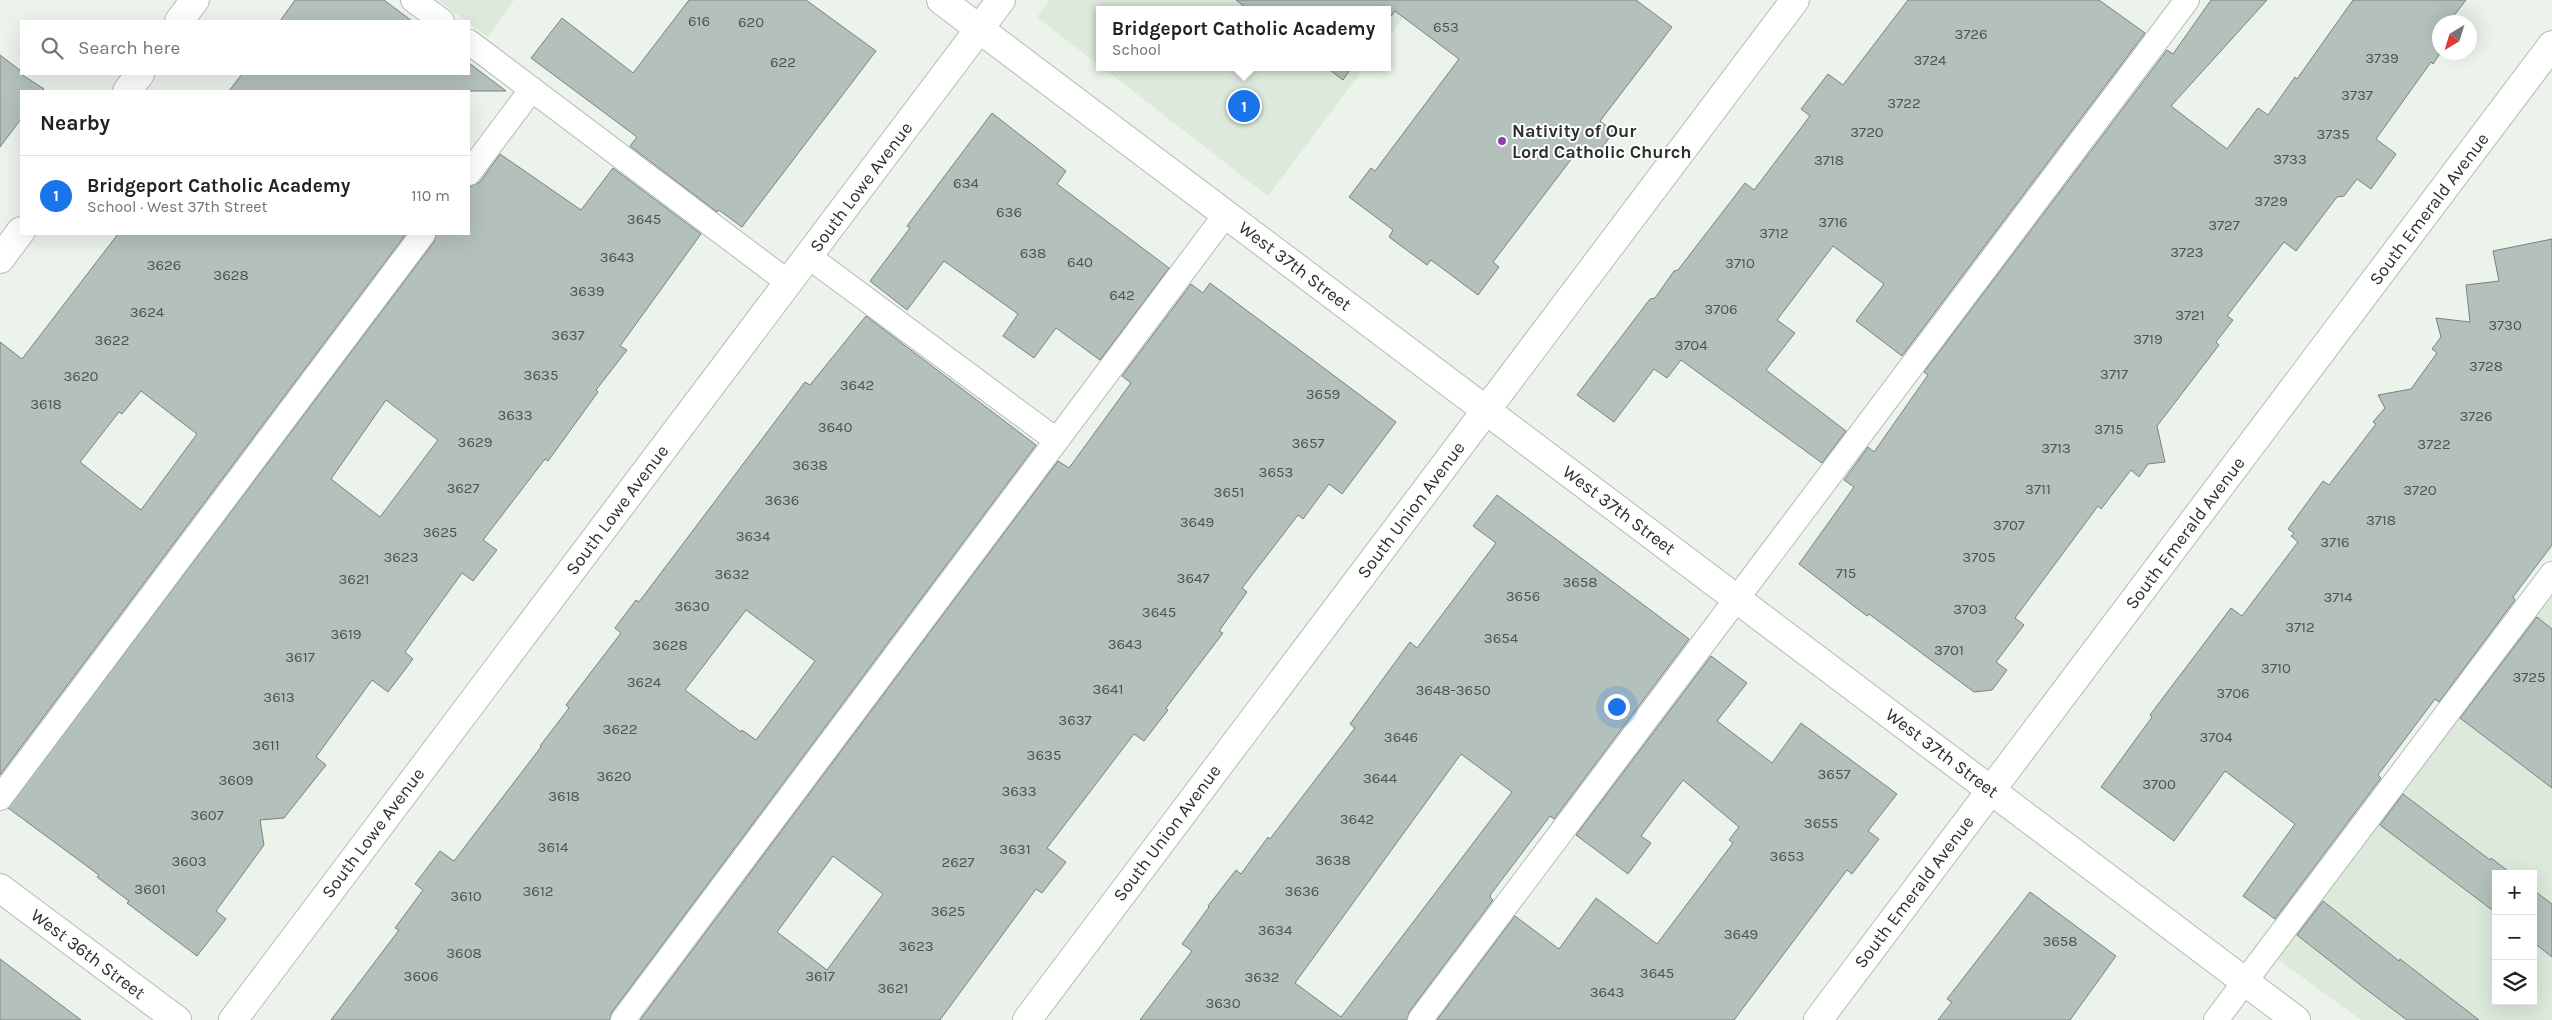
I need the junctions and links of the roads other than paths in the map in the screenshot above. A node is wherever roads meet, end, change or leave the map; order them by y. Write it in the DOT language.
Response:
graph roads {
  1 [pos="196,0"];
  2 [pos="413,0"];
  3 [pos="941,0"];
  4 [pos="1001,0"];
  5 [pos="1795,0"];
  6 [pos="2187,0"];
  7 [pos="181,20"];
  8 [pos="441,20"];
  9 [pos="980,29"];
  10 [pos="470,43"];
  11 [pos="2552,45"];
  12 [pos="139,75"];
  13 [pos="532,89"];
  14 [pos="128,90"];
  15 [pos="470,172"];
  16 [pos="1226,214"];
  17 [pos="20,232"];
  18 [pos="422,235"];
  19 [pos="808,256"];
  20 [pos="0,259"];
  21 [pos="789,283"];
  22 [pos="1486,410"];
  23 [pos="1056,440"];
  24 [pos="2552,574"];
  25 [pos="1737,599"];
  26 [pos="1991,790"];
  27 [pos="0,798"];
  28 [pos="0,888"];
  29 [pos="2245,982"];
  30 [pos="177,1020"];
  31 [pos="233,1020"];
  32 [pos="623,1020"];
  33 [pos="1027,1020"];
  34 [pos="1420,1020"];
  35 [pos="1818,1020"];
  36 [pos="2216,1020"];
  37 [pos="2296,1020"];
  1 -- 7 [label="street"];
  2 -- 8 [label="lane"];
  3 -- 9 [label="street, West 37th Street"];
  4 -- 9 [label="street, South Lowe Avenue"];
  5 -- 22 [label="street, South Union Avenue"];
  6 -- 25 [label="lane"];
  9 -- 16 [label="street, West 37th Street"];
  9 -- 19 [label="street, South Lowe Avenue"];
  10 -- 13 [label="lane"];
  11 -- 26 [label="street, South Emerald Avenue"];
  12 -- 14 [label="street"];
  13 -- 15 [label="lane"];
  13 -- 21 [label="lane"];
  16 -- 22 [label="street, West 37th Street"];
  16 -- 23 [label="lane"];
  17 -- 20 [label="street"];
  18 -- 27 [label="lane"];
  19 -- 21 [label="street, South Lowe Avenue"];
  19 -- 23 [label="lane"];
  21 -- 31 [label="street, South Lowe Avenue"];
  22 -- 25 [label="street, West 37th Street"];
  22 -- 33 [label="street, South Union Avenue"];
  23 -- 32 [label="lane"];
  24 -- 29 [label="lane"];
  25 -- 26 [label="street, West 37th Street"];
  25 -- 34 [label="lane"];
  26 -- 29 [label="street, West 37th Street"];
  26 -- 35 [label="street, South Emerald Avenue"];
  28 -- 30 [label="street, West 36th Street"];
  29 -- 36 [label="lane"];
  29 -- 37 [label="street, West 37th Street"];
}
